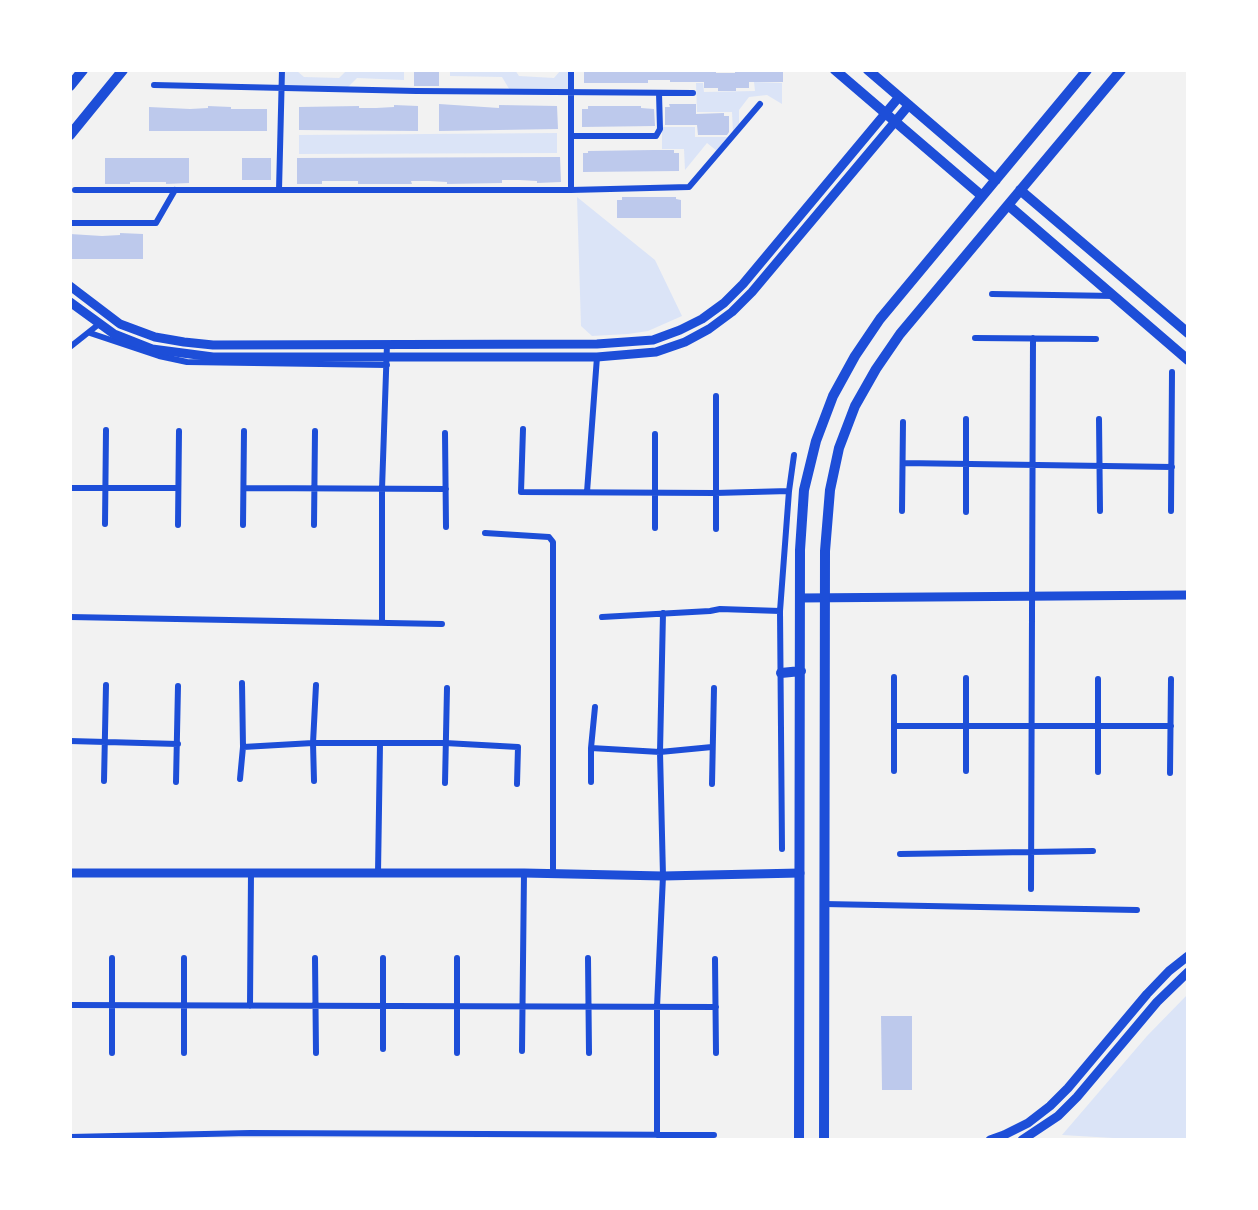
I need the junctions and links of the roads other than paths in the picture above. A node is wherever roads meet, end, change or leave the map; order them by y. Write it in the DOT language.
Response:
graph roads {
  1 [pos="83,70"];
  2 [pos="123,70"];
  3 [pos="282,70"];
  4 [pos="571,70"];
  5 [pos="835,70"];
  6 [pos="868,70"];
  7 [pos="1087,70"];
  8 [pos="1121,70"];
  9 [pos="154,85"];
  10 [pos="70,86"];
  11 [pos="282,89"];
  12 [pos="659,93"];
  13 [pos="693,93"];
  14 [pos="571,94"];
  15 [pos="899,97"];
  16 [pos="760,104"];
  17 [pos="909,105"];
  18 [pos="886,114"];
  19 [pos="895,122"];
  20 [pos="70,135"];
  21 [pos="571,136"];
  22 [pos="996,180"];
  23 [pos="75,190"];
  24 [pos="175,190"];
  25 [pos="279,190"];
  26 [pos="571,190"];
  27 [pos="1020,190"];
  28 [pos="982,196"];
  29 [pos="1008,205"];
  30 [pos="70,223"];
  31 [pos="70,286"];
  32 [pos="992,294"];
  33 [pos="1115,296"];
  34 [pos="70,302"];
  35 [pos="107,314"];
  36 [pos="99,324"];
  37 [pos="90,333"];
  38 [pos="1188,333"];
  39 [pos="975,338"];
  40 [pos="1033,338"];
  41 [pos="1096,339"];
  42 [pos="387,344"];
  43 [pos="575,344"];
  44 [pos="70,347"];
  45 [pos="576,356"];
  46 [pos="597,357"];
  47 [pos="1188,360"];
  48 [pos="387,361"];
  49 [pos="1172,372"];
  50 [pos="716,396"];
  51 [pos="966,419"];
  52 [pos="1099,419"];
  53 [pos="903,422"];
  54 [pos="106,429"];
  55 [pos="523,429"];
  56 [pos="178,431"];
  57 [pos="244,431"];
  58 [pos="315,431"];
  59 [pos="445,432"];
  60 [pos="655,434"];
  61 [pos="794,454"];
  62 [pos="903,464"];
  63 [pos="966,464"];
  64 [pos="1032,465"];
  65 [pos="1100,466"];
  66 [pos="1172,467"];
  67 [pos="70,488"];
  68 [pos="106,488"];
  69 [pos="178,488"];
  70 [pos="244,488"];
  71 [pos="315,489"];
  72 [pos="382,489"];
  73 [pos="446,489"];
  74 [pos="789,491"];
  75 [pos="587,492"];
  76 [pos="654,492"];
  77 [pos="715,493"];
  78 [pos="902,511"];
  79 [pos="1100,511"];
  80 [pos="1171,511"];
  81 [pos="966,512"];
  82 [pos="105,524"];
  83 [pos="178,525"];
  84 [pos="243,525"];
  85 [pos="314,525"];
  86 [pos="446,526"];
  87 [pos="655,528"];
  88 [pos="716,529"];
  89 [pos="485,533"];
  90 [pos="1032,596"];
  91 [pos="1188,596"];
  92 [pos="800,598"];
  93 [pos="825,598"];
  94 [pos="780,611"];
  95 [pos="663,613"];
  96 [pos="70,617"];
  97 [pos="602,617"];
  98 [pos="382,622"];
  99 [pos="442,624"];
  100 [pos="801,671"];
  101 [pos="781,673"];
  102 [pos="894,677"];
  103 [pos="966,678"];
  104 [pos="1098,679"];
  105 [pos="1171,679"];
  106 [pos="242,683"];
  107 [pos="106,685"];
  108 [pos="316,685"];
  109 [pos="178,686"];
  110 [pos="447,688"];
  111 [pos="714,688"];
  112 [pos="595,707"];
  113 [pos="894,726"];
  114 [pos="966,726"];
  115 [pos="1031,726"];
  116 [pos="1098,726"];
  117 [pos="1171,726"];
  118 [pos="70,741"];
  119 [pos="106,742"];
  120 [pos="313,743"];
  121 [pos="445,743"];
  122 [pos="178,744"];
  123 [pos="380,744"];
  124 [pos="243,747"];
  125 [pos="712,747"];
  126 [pos="591,748"];
  127 [pos="660,752"];
  128 [pos="894,771"];
  129 [pos="966,771"];
  130 [pos="1098,772"];
  131 [pos="1170,773"];
  132 [pos="240,779"];
  133 [pos="104,781"];
  134 [pos="314,781"];
  135 [pos="176,782"];
  136 [pos="591,782"];
  137 [pos="445,783"];
  138 [pos="517,784"];
  139 [pos="712,784"];
  140 [pos="782,849"];
  141 [pos="1093,851"];
  142 [pos="1030,852"];
  143 [pos="900,854"];
  144 [pos="70,873"];
  145 [pos="251,873"];
  146 [pos="378,873"];
  147 [pos="524,873"];
  148 [pos="800,873"];
  149 [pos="552,874"];
  150 [pos="663,876"];
  151 [pos="1031,889"];
  152 [pos="824,904"];
  153 [pos="1137,910"];
  154 [pos="1188,956"];
  155 [pos="112,958"];
  156 [pos="184,958"];
  157 [pos="315,958"];
  158 [pos="383,958"];
  159 [pos="457,958"];
  160 [pos="588,958"];
  161 [pos="716,959"];
  162 [pos="1188,972"];
  163 [pos="70,1005"];
  164 [pos="112,1005"];
  165 [pos="184,1005"];
  166 [pos="250,1006"];
  167 [pos="315,1006"];
  168 [pos="383,1006"];
  169 [pos="457,1006"];
  170 [pos="523,1006"];
  171 [pos="588,1006"];
  172 [pos="657,1007"];
  173 [pos="716,1007"];
  174 [pos="383,1049"];
  175 [pos="522,1051"];
  176 [pos="112,1053"];
  177 [pos="184,1053"];
  178 [pos="316,1053"];
  179 [pos="457,1053"];
  180 [pos="589,1053"];
  181 [pos="716,1053"];
  182 [pos="657,1135"];
  183 [pos="714,1135"];
  184 [pos="250,1136"];
  185 [pos="70,1137"];
  186 [pos="552,1137"];
  187 [pos="799,1140"];
  188 [pos="824,1140"];
  189 [pos="990,1140"];
  190 [pos="1022,1140"];
  1 -- 10 [label="main road"];
  2 -- 20 [label="main road"];
  3 -- 11 [label="street"];
  4 -- 14 [label="street"];
  5 -- 18 [label="main road"];
  6 -- 15 [label="main road"];
  7 -- 22 [label="main road"];
  8 -- 27 [label="main road"];
  9 -- 11 [label="street"];
  11 -- 14 [label="street"];
  11 -- 25 [label="street"];
  12 -- 13 [label="street"];
  12 -- 14 [label="street"];
  12 -- 21 [label="street"];
  14 -- 21 [label="street"];
  15 -- 17 [label="main road"];
  15 -- 18 [label="street"];
  16 -- 26 [label="street"];
  17 -- 19 [label="street"];
  17 -- 22 [label="main road"];
  18 -- 19 [label="main road"];
  18 -- 43 [label="street"];
  19 -- 28 [label="main road"];
  19 -- 46 [label="street"];
  21 -- 26 [label="street"];
  22 -- 28 [label="main road"];
  23 -- 24 [label="street"];
  24 -- 25 [label="street"];
  24 -- 30 [label="street"];
  25 -- 26 [label="street"];
  27 -- 29 [label="main road"];
  27 -- 38 [label="main road"];
  28 -- 92 [label="main road"];
  29 -- 33 [label="main road"];
  29 -- 93 [label="main road"];
  31 -- 35 [label="street"];
  32 -- 33 [label="street"];
  33 -- 47 [label="main road"];
  34 -- 36 [label="street"];
  35 -- 36 [label="street"];
  35 -- 42 [label="street"];
  36 -- 37 [label="street"];
  36 -- 48 [label="street"];
  37 -- 44 [label="street"];
  37 -- 48 [label="street"];
  39 -- 40 [label="street"];
  40 -- 41 [label="street"];
  40 -- 64 [label="street"];
  42 -- 43 [label="street"];
  42 -- 48 [label="street"];
  43 -- 45 [label="street"];
  45 -- 46 [label="street"];
  45 -- 48 [label="street"];
  46 -- 75 [label="street"];
  48 -- 72 [label="street"];
  49 -- 66 [label="street"];
  50 -- 77 [label="street"];
  51 -- 63 [label="street"];
  52 -- 65 [label="street"];
  53 -- 62 [label="street"];
  54 -- 68 [label="street"];
  55 -- 75 [label="street"];
  56 -- 69 [label="street"];
  57 -- 70 [label="street"];
  58 -- 71 [label="street"];
  59 -- 73 [label="street"];
  60 -- 76 [label="street"];
  61 -- 74 [label="street"];
  62 -- 63 [label="street"];
  62 -- 78 [label="street"];
  63 -- 64 [label="street"];
  63 -- 81 [label="street"];
  64 -- 65 [label="street"];
  64 -- 90 [label="street"];
  65 -- 66 [label="street"];
  65 -- 79 [label="street"];
  66 -- 80 [label="street"];
  67 -- 68 [label="street"];
  68 -- 69 [label="street"];
  68 -- 82 [label="street"];
  69 -- 83 [label="street"];
  70 -- 71 [label="street"];
  70 -- 84 [label="street"];
  71 -- 72 [label="street"];
  71 -- 85 [label="street"];
  72 -- 73 [label="street"];
  72 -- 98 [label="street"];
  73 -- 86 [label="street"];
  74 -- 77 [label="street"];
  74 -- 94 [label="street"];
  75 -- 76 [label="street"];
  76 -- 77 [label="street"];
  76 -- 87 [label="street"];
  77 -- 88 [label="street"];
  89 -- 149 [label="street"];
  90 -- 91 [label="street"];
  90 -- 93 [label="street"];
  90 -- 115 [label="street"];
  92 -- 93 [label="street"];
  92 -- 100 [label="main road"];
  93 -- 152 [label="main road"];
  94 -- 95 [label="street"];
  94 -- 101 [label="street"];
  95 -- 97 [label="street"];
  95 -- 127 [label="street"];
  96 -- 98 [label="street"];
  98 -- 99 [label="street"];
  100 -- 101 [label="main road"];
  100 -- 148 [label="main road"];
  101 -- 140 [label="street"];
  102 -- 113 [label="street"];
  103 -- 114 [label="street"];
  104 -- 116 [label="street"];
  105 -- 117 [label="street"];
  106 -- 124 [label="street"];
  107 -- 119 [label="street"];
  108 -- 120 [label="street"];
  109 -- 122 [label="street"];
  110 -- 121 [label="street"];
  111 -- 125 [label="street"];
  112 -- 126 [label="street"];
  113 -- 114 [label="street"];
  113 -- 128 [label="street"];
  114 -- 115 [label="street"];
  114 -- 129 [label="street"];
  115 -- 116 [label="street"];
  115 -- 142 [label="street"];
  116 -- 117 [label="street"];
  116 -- 130 [label="street"];
  117 -- 131 [label="street"];
  118 -- 119 [label="street"];
  119 -- 122 [label="street"];
  119 -- 133 [label="street"];
  120 -- 123 [label="street"];
  120 -- 124 [label="street"];
  120 -- 134 [label="street"];
  121 -- 123 [label="street"];
  121 -- 137 [label="street"];
  121 -- 138 [label="street"];
  122 -- 135 [label="street"];
  123 -- 146 [label="street"];
  124 -- 132 [label="street"];
  125 -- 127 [label="street"];
  125 -- 139 [label="street"];
  126 -- 127 [label="street"];
  126 -- 136 [label="street"];
  127 -- 150 [label="street"];
  141 -- 142 [label="street"];
  142 -- 143 [label="street"];
  142 -- 151 [label="street"];
  144 -- 145 [label="street"];
  145 -- 146 [label="street"];
  145 -- 166 [label="street"];
  146 -- 147 [label="street"];
  147 -- 149 [label="street"];
  147 -- 170 [label="street"];
  148 -- 150 [label="street"];
  148 -- 187 [label="main road"];
  149 -- 150 [label="street"];
  150 -- 172 [label="street"];
  152 -- 153 [label="street"];
  152 -- 188 [label="main road"];
  154 -- 189 [label="street"];
  155 -- 164 [label="street"];
  156 -- 165 [label="street"];
  157 -- 167 [label="street"];
  158 -- 168 [label="street"];
  159 -- 169 [label="street"];
  160 -- 171 [label="street"];
  161 -- 173 [label="street"];
  162 -- 190 [label="street"];
  163 -- 164 [label="street"];
  164 -- 165 [label="street"];
  164 -- 176 [label="street"];
  165 -- 166 [label="street"];
  165 -- 177 [label="street"];
  166 -- 167 [label="street"];
  167 -- 168 [label="street"];
  167 -- 178 [label="street"];
  168 -- 169 [label="street"];
  168 -- 174 [label="street"];
  169 -- 170 [label="street"];
  169 -- 179 [label="street"];
  170 -- 171 [label="street"];
  170 -- 175 [label="street"];
  171 -- 172 [label="street"];
  171 -- 180 [label="street"];
  172 -- 173 [label="street"];
  172 -- 182 [label="street"];
  173 -- 181 [label="street"];
  182 -- 183 [label="street"];
  182 -- 186 [label="street"];
  184 -- 185 [label="street"];
  184 -- 186 [label="street"];
}
